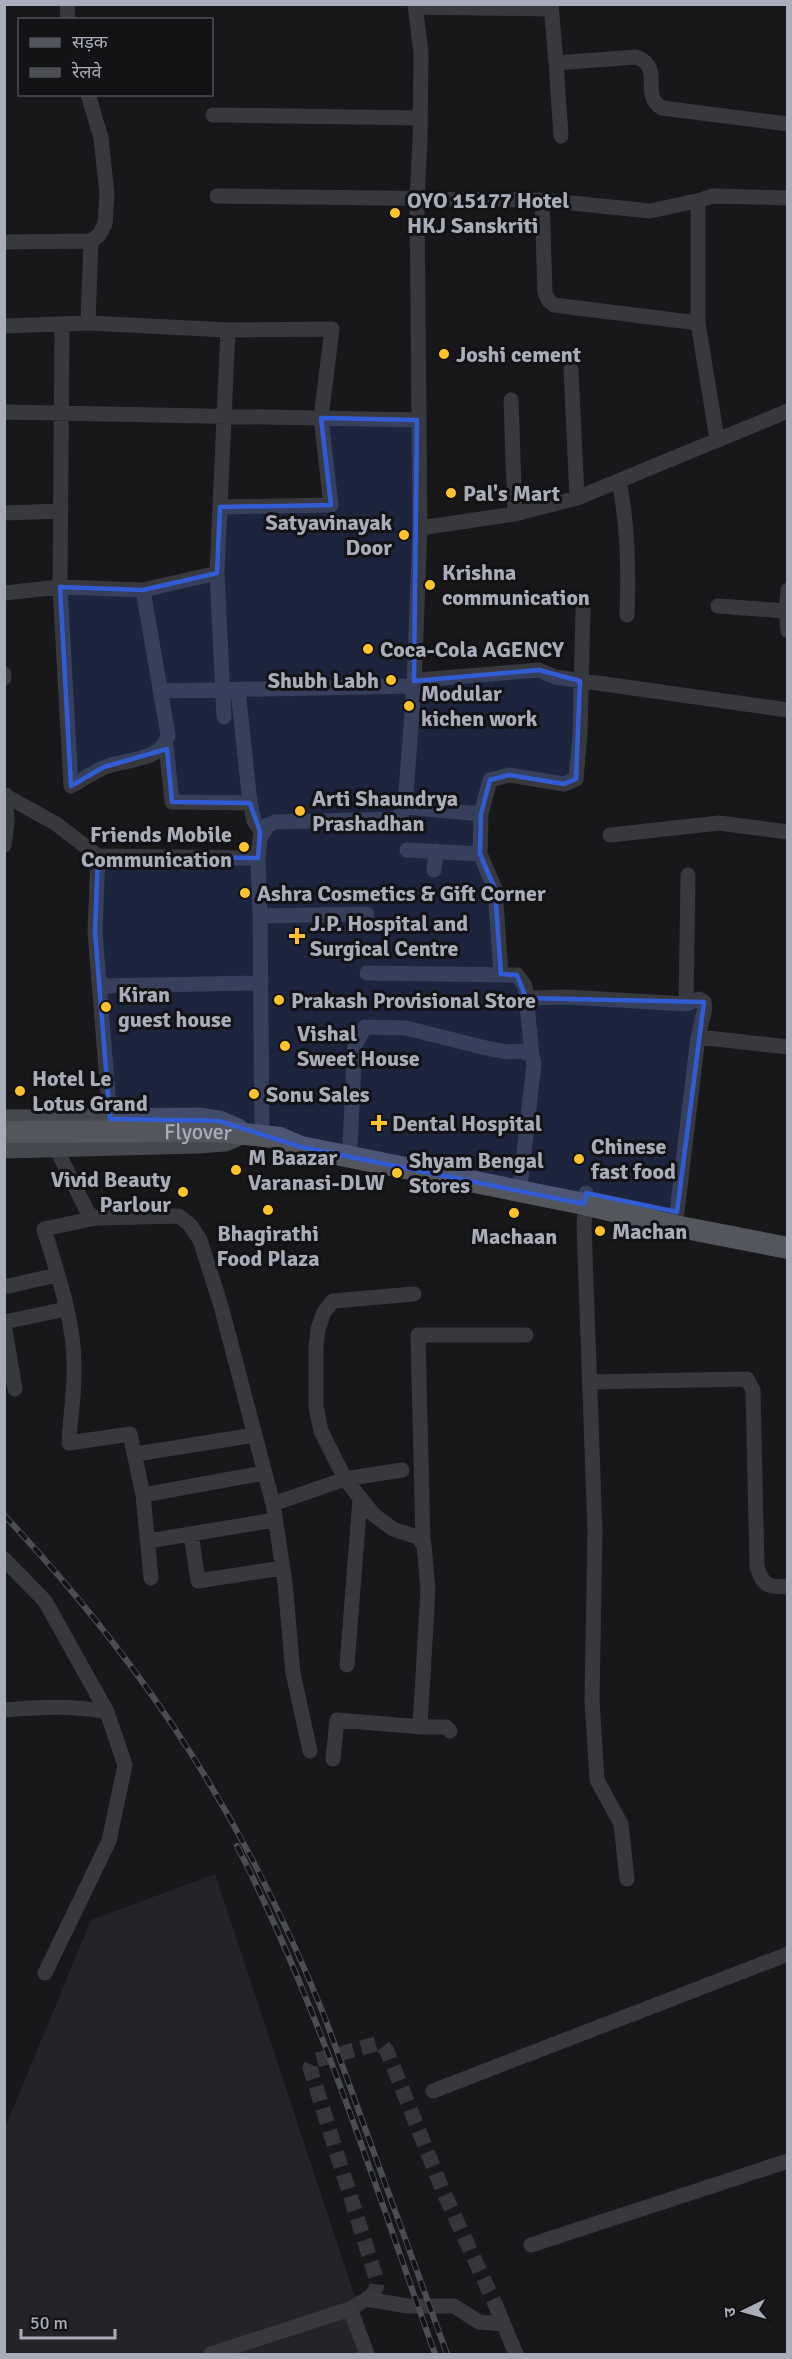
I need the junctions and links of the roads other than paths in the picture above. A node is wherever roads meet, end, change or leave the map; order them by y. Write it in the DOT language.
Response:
graph roads {
  1 [pos="415,6"];
  2 [pos="551,7"];
  3 [pos="556,63"];
  4 [pos="89,96"];
  5 [pos="213,115"];
  6 [pos="420,118"];
  7 [pos="788,124"];
  8 [pos="561,136"];
  9 [pos="217,196"];
  10 [pos="417,198"];
  11 [pos="788,198"];
  12 [pos="542,200"];
  13 [pos="701,201"];
  14 [pos="91,241"];
  15 [pos="4,242"];
  16 [pos="88,323"];
  17 [pos="698,323"];
  18 [pos="62,324"];
  19 [pos="4,326"];
  20 [pos="228,330"];
  21 [pos="571,369"];
  22 [pos="511,400"];
  23 [pos="63,411"];
  24 [pos="788,411"];
  25 [pos="4,412"];
  26 [pos="223,418"];
  27 [pos="321,418"];
  28 [pos="417,420"];
  29 [pos="717,440"];
  30 [pos="619,481"];
  31 [pos="577,498"];
  32 [pos="220,507"];
  33 [pos="61,511"];
  34 [pos="4,513"];
  35 [pos="515,514"];
  36 [pos="420,528"];
  37 [pos="218,573"];
  38 [pos="60,587"];
  39 [pos="788,590"];
  40 [pos="142,591"];
  41 [pos="4,593"];
  42 [pos="718,606"];
  43 [pos="583,609"];
  44 [pos="786,611"];
  45 [pos="627,615"];
  46 [pos="788,632"];
  47 [pos="580,681"];
  48 [pos="414,686"];
  49 [pos="231,690"];
  50 [pos="160,691"];
  51 [pos="788,710"];
  52 [pos="224,717"];
  53 [pos="166,745"];
  54 [pos="5,795"];
  55 [pos="250,803"];
  56 [pos="405,807"];
  57 [pos="481,814"];
  58 [pos="788,832"];
  59 [pos="262,833"];
  60 [pos="610,836"];
  61 [pos="4,845"];
  62 [pos="407,850"];
  63 [pos="436,851"];
  64 [pos="480,854"];
  65 [pos="98,856"];
  66 [pos="258,858"];
  67 [pos="434,870"];
  68 [pos="688,875"];
  69 [pos="367,915"];
  70 [pos="260,916"];
  71 [pos="367,972"];
  72 [pos="501,974"];
  73 [pos="261,983"];
  74 [pos="100,986"];
  75 [pos="526,998"];
  76 [pos="686,1004"];
  77 [pos="698,1037"];
  78 [pos="788,1047"];
  79 [pos="532,1055"];
  80 [pos="110,1119"];
  81 [pos="4,1120"];
  82 [pos="4,1132"];
  83 [pos="263,1135"];
  84 [pos="350,1144"];
  85 [pos="55,1146"];
  86 [pos="4,1148"];
  87 [pos="521,1179"];
  88 [pos="585,1199"];
  89 [pos="677,1212"];
  90 [pos="96,1218"];
  91 [pos="788,1235"];
  92 [pos="788,1248"];
  93 [pos="57,1275"];
  94 [pos="4,1287"];
  95 [pos="414,1294"];
  96 [pos="66,1310"];
  97 [pos="4,1323"];
  98 [pos="526,1335"];
  99 [pos="590,1382"];
  100 [pos="15,1389"];
  101 [pos="255,1435"];
  102 [pos="136,1454"];
  103 [pos="402,1470"];
  104 [pos="264,1473"];
  105 [pos="345,1479"];
  106 [pos="143,1495"];
  107 [pos="360,1499"];
  108 [pos="273,1504"];
  109 [pos="275,1520"];
  110 [pos="191,1534"];
  111 [pos="148,1540"];
  112 [pos="423,1542"];
  113 [pos="4,1559"];
  114 [pos="282,1568"];
  115 [pos="151,1578"];
  116 [pos="788,1587"];
  117 [pos="347,1665"];
  118 [pos="4,1710"];
  119 [pos="107,1712"];
  120 [pos="420,1726"];
  121 [pos="450,1731"];
  122 [pos="310,1751"];
  123 [pos="333,1760"];
  124 [pos="627,1879"];
  125 [pos="788,1954"];
  126 [pos="45,1973"];
  127 [pos="433,2091"];
  128 [pos="788,2162"];
  129 [pos="531,2245"];
  130 [pos="366,2299"];
  131 [pos="496,2306"];
  132 [pos="503,2324"];
  133 [pos="211,2355"];
  134 [pos="367,2355"];
  135 [pos="516,2355"];
  1 -- 2 [label="street"];
  1 -- 6 [label="street"];
  2 -- 3 [label="street"];
  3 -- 7 [label="street"];
  3 -- 8 [label="street"];
  4 -- 14 [label="street"];
  5 -- 6 [label="street"];
  6 -- 10 [label="street"];
  9 -- 10 [label="street"];
  10 -- 12 [label="street"];
  10 -- 28 [label="street"];
  11 -- 13 [label="street"];
  12 -- 13 [label="street"];
  12 -- 17 [label="street"];
  13 -- 17 [label="street"];
  14 -- 15 [label="street"];
  14 -- 16 [label="street"];
  16 -- 18 [label="street"];
  16 -- 20 [label="street"];
  17 -- 29 [label="street"];
  18 -- 19 [label="street"];
  18 -- 23 [label="street"];
  20 -- 26 [label="street"];
  20 -- 27 [label="street"];
  21 -- 31 [label="street"];
  22 -- 35 [label="street"];
  23 -- 25 [label="street"];
  23 -- 26 [label="street"];
  23 -- 33 [label="street"];
  24 -- 29 [label="street"];
  26 -- 27 [label="street"];
  26 -- 32 [label="street"];
  27 -- 28 [label="street"];
  27 -- 32 [label="street"];
  28 -- 36 [label="street"];
  29 -- 30 [label="street"];
  30 -- 31 [label="street"];
  30 -- 45 [label="street"];
  31 -- 35 [label="street"];
  32 -- 37 [label="street"];
  33 -- 34 [label="street"];
  33 -- 38 [label="street"];
  35 -- 36 [label="street"];
  36 -- 48 [label="street"];
  37 -- 40 [label="street"];
  37 -- 49 [label="street"];
  38 -- 40 [label="street"];
  38 -- 41 [label="street"];
  38 -- 53 [label="street"];
  39 -- 44 [label="street"];
  40 -- 50 [label="street"];
  42 -- 44 [label="street"];
  43 -- 47 [label="street"];
  44 -- 46 [label="street"];
  47 -- 48 [label="street"];
  47 -- 51 [label="street"];
  47 -- 57 [label="street"];
  48 -- 49 [label="street"];
  48 -- 56 [label="street"];
  49 -- 50 [label="street"];
  49 -- 52 [label="street"];
  49 -- 55 [label="street"];
  50 -- 53 [label="street"];
  53 -- 55 [label="street"];
  54 -- 61 [label="street"];
  54 -- 65 [label="street"];
  55 -- 59 [label="street"];
  56 -- 57 [label="street"];
  56 -- 59 [label="street"];
  57 -- 64 [label="street"];
  58 -- 60 [label="street"];
  59 -- 66 [label="street"];
  62 -- 63 [label="street"];
  63 -- 64 [label="street"];
  63 -- 67 [label="street"];
  64 -- 72 [label="street"];
  65 -- 66 [label="street"];
  65 -- 74 [label="street"];
  66 -- 70 [label="street"];
  68 -- 76 [label="street"];
  69 -- 70 [label="street"];
  70 -- 73 [label="street"];
  71 -- 72 [label="street"];
  72 -- 75 [label="street"];
  73 -- 74 [label="street"];
  73 -- 83 [label="street"];
  74 -- 80 [label="street"];
  75 -- 76 [label="street"];
  75 -- 79 [label="street"];
  76 -- 77 [label="street"];
  77 -- 78 [label="street"];
  77 -- 89 [label="street"];
  79 -- 84 [label="street"];
  79 -- 87 [label="street"];
  80 -- 81 [label="street"];
  80 -- 83 [label="street"];
  82 -- 83 [label="main road, Flyover"];
  83 -- 84 [label="main road"];
  83 -- 85 [label="street"];
  83 -- 88 [label="main road"];
  84 -- 87 [label="main road"];
  85 -- 86 [label="street"];
  85 -- 90 [label="street"];
  87 -- 88 [label="main road"];
  88 -- 89 [label="main road"];
  88 -- 92 [label="main road"];
  88 -- 99 [label="street"];
  89 -- 91 [label="main road"];
  90 -- 93 [label="street"];
  90 -- 101 [label="street"];
  93 -- 94 [label="street"];
  93 -- 96 [label="street"];
  95 -- 105 [label="street"];
  96 -- 97 [label="street"];
  96 -- 102 [label="street"];
  97 -- 100 [label="street"];
  98 -- 112 [label="street"];
  99 -- 116 [label="street"];
  99 -- 124 [label="street"];
  101 -- 102 [label="street"];
  101 -- 104 [label="street"];
  102 -- 106 [label="street"];
  103 -- 105 [label="street"];
  104 -- 106 [label="street"];
  104 -- 108 [label="street"];
  105 -- 107 [label="street"];
  105 -- 108 [label="street"];
  106 -- 111 [label="street"];
  107 -- 112 [label="street"];
  107 -- 117 [label="street"];
  108 -- 109 [label="street"];
  109 -- 110 [label="street"];
  109 -- 114 [label="street"];
  110 -- 111 [label="street"];
  110 -- 114 [label="street"];
  111 -- 115 [label="street"];
  112 -- 120 [label="street"];
  113 -- 119 [label="street"];
  114 -- 122 [label="street"];
  118 -- 119 [label="street"];
  119 -- 126 [label="street"];
  120 -- 121 [label="street"];
  120 -- 123 [label="street"];
  125 -- 127 [label="street"];
  128 -- 129 [label="street"];
  130 -- 132 [label="street"];
  131 -- 132 [label="street"];
  132 -- 135 [label="street"];
  133 -- 134 [label="street"];
}
